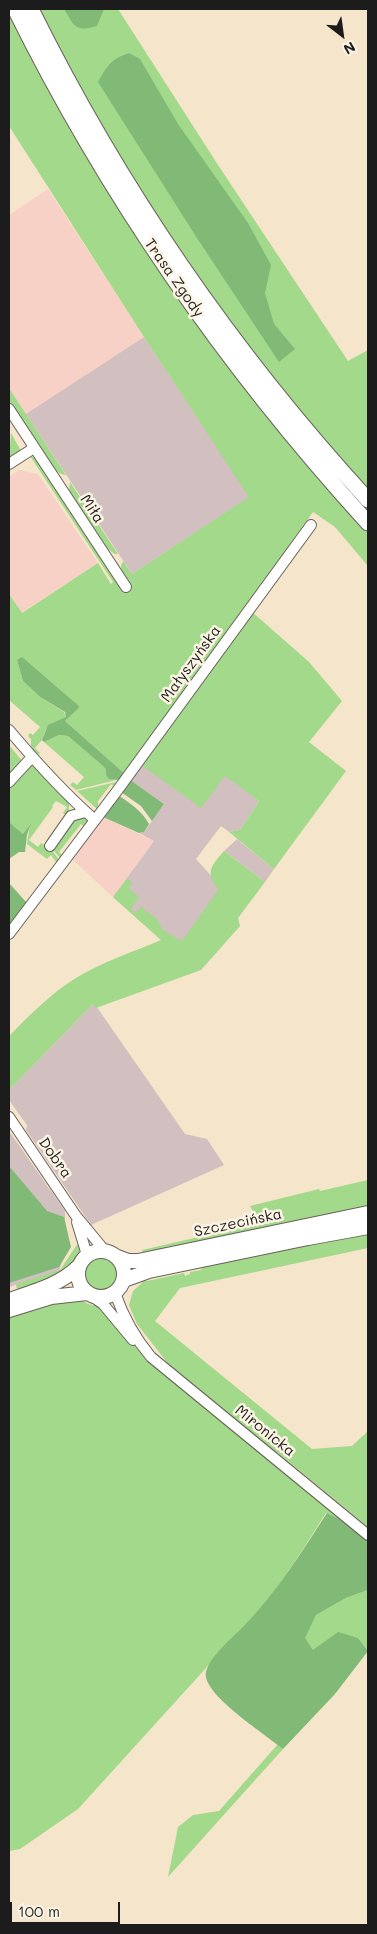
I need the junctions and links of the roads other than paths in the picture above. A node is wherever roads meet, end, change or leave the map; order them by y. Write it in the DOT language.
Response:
graph roads {
  1 [pos="16,9"];
  2 [pos="31,9"];
  3 [pos="9,409"];
  4 [pos="34,448"];
  5 [pos="9,464"];
  6 [pos="368,500"];
  7 [pos="368,523"];
  8 [pos="311,525"];
  9 [pos="126,587"];
  10 [pos="9,730"];
  11 [pos="32,757"];
  12 [pos="9,782"];
  13 [pos="85,812"];
  14 [pos="95,820"];
  15 [pos="50,846"];
  16 [pos="9,934"];
  17 [pos="9,1117"];
  18 [pos="368,1213"];
  19 [pos="76,1216"];
  20 [pos="368,1227"];
  21 [pos="110,1253"];
  22 [pos="88,1255"];
  23 [pos="78,1267"];
  24 [pos="124,1280"];
  25 [pos="115,1293"];
  26 [pos="90,1295"];
  27 [pos="9,1300"];
  28 [pos="9,1310"];
  29 [pos="143,1348"];
  30 [pos="368,1535"];
  1 -- 7 [label="highway, Trasa Zgody"];
  2 -- 6 [label="highway, Trasa Zgody"];
  3 -- 4 [label="street, Miła"];
  4 -- 5 [label="street"];
  4 -- 9 [label="street, Miła"];
  8 -- 14 [label="street, Małyszyńska"];
  10 -- 11 [label="street"];
  11 -- 12 [label="street"];
  11 -- 13 [label="street"];
  13 -- 14 [label="street"];
  13 -- 15 [label="street"];
  14 -- 16 [label="street, Małyszyńska"];
  17 -- 19 [label="street, Dobra"];
  18 -- 21 [label="main road, Szczecińska"];
  19 -- 21 [label="street, Dobra"];
  19 -- 22 [label="street, Dobra"];
  20 -- 24 [label="main road, Szczecińska"];
  21 -- 22 [label="main road"];
  21 -- 24 [label="main road"];
  22 -- 23 [label="main road"];
  23 -- 26 [label="main road"];
  23 -- 27 [label="main road"];
  24 -- 25 [label="main road"];
  25 -- 26 [label="main road"];
  25 -- 29 [label="street, Mironicka"];
  26 -- 28 [label="main road"];
  26 -- 29 [label="street, Mironicka"];
  29 -- 30 [label="street, Mironicka"];
}
